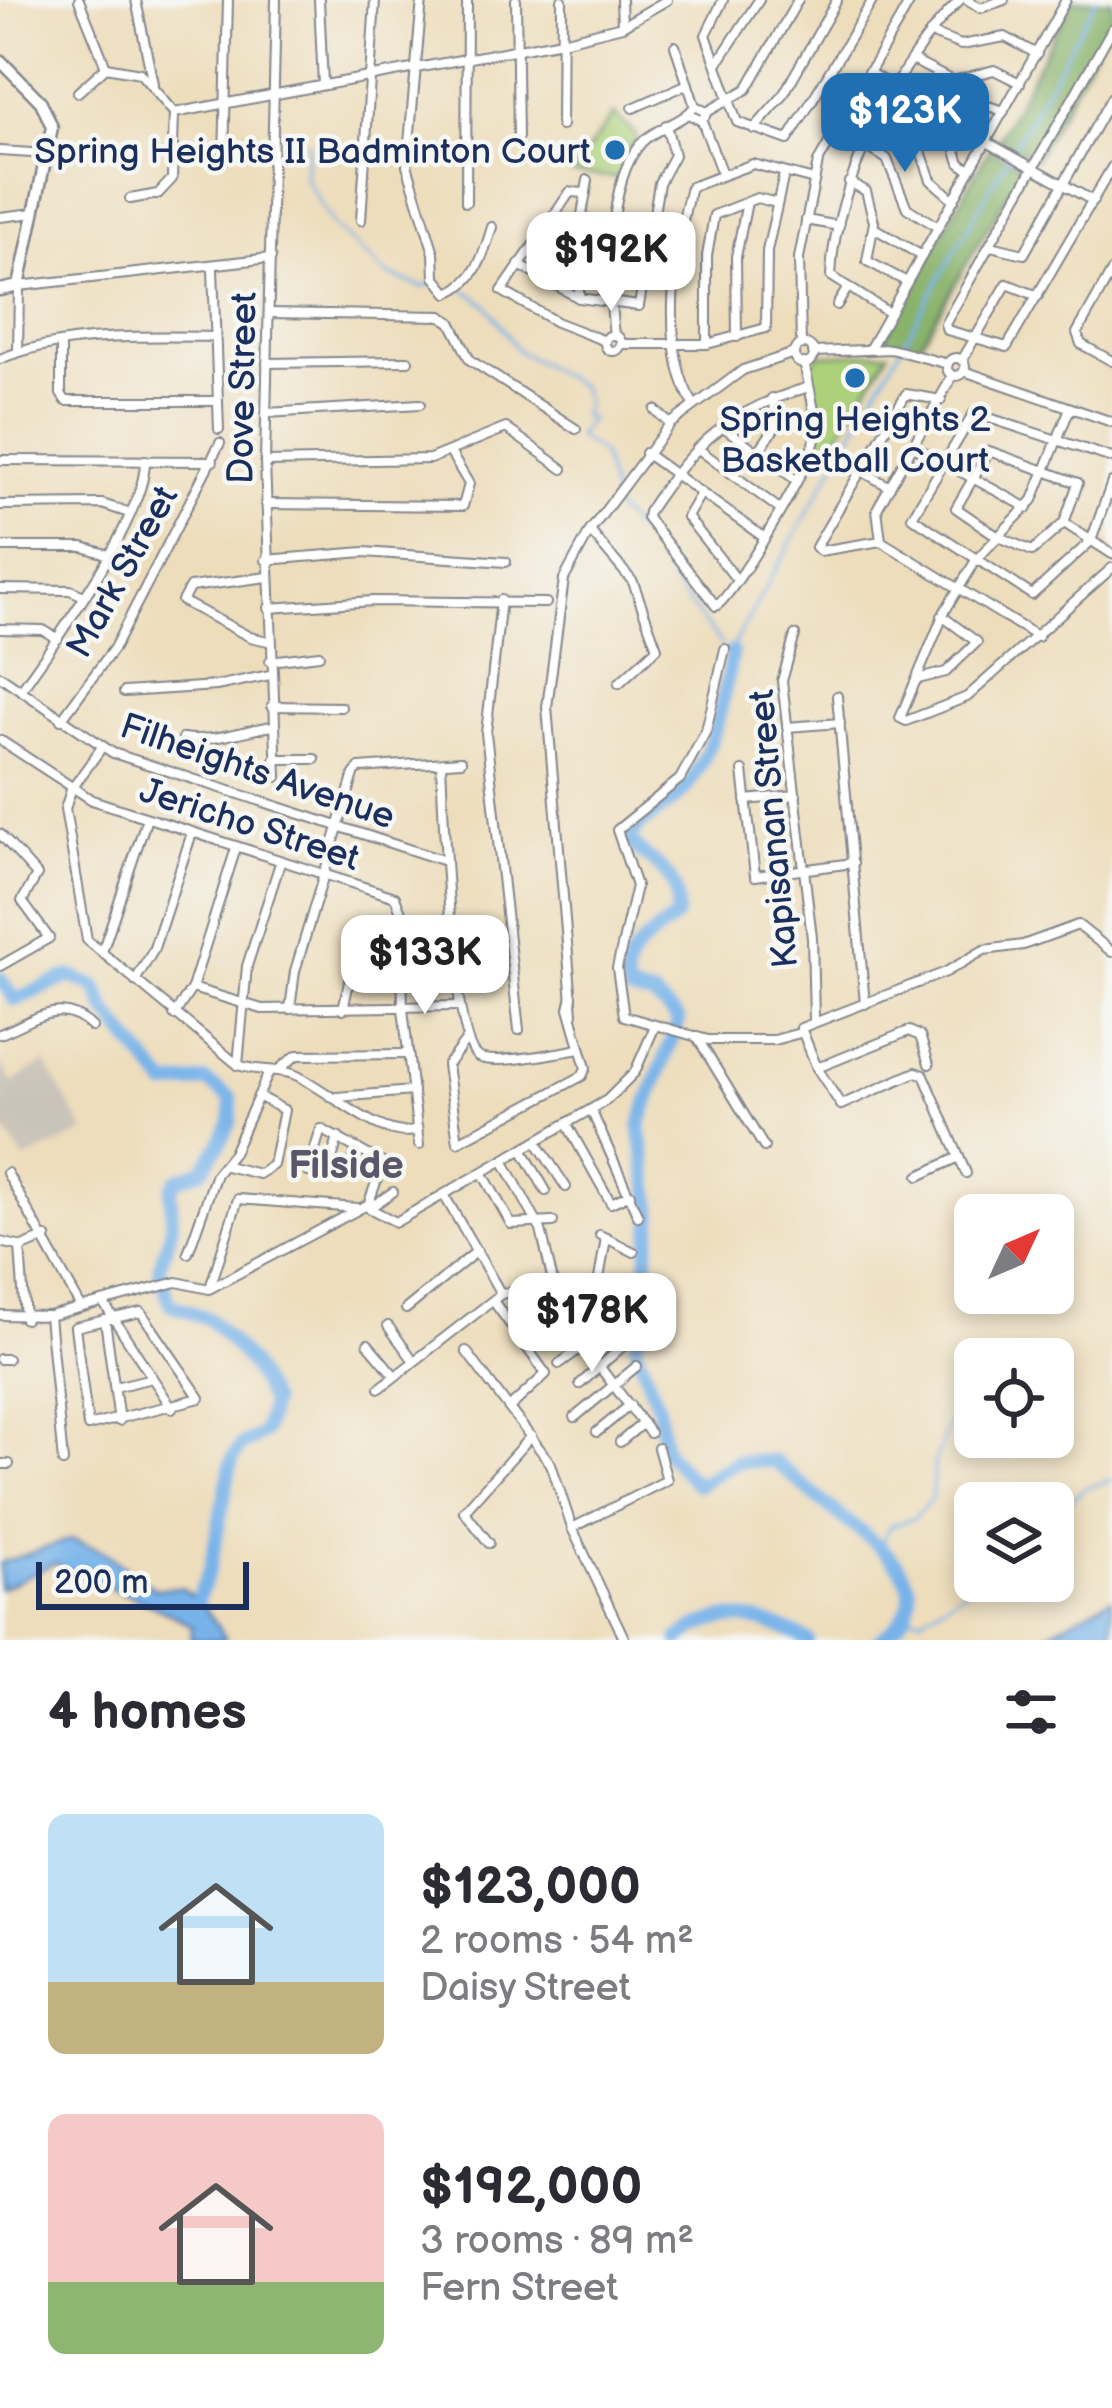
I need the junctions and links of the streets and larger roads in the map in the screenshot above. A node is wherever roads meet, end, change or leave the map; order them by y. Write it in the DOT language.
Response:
graph roads {
  1 [pos="79,0"];
  2 [pos="136,0"];
  3 [pos="228,0"];
  4 [pos="276,0"];
  5 [pos="319,0"];
  6 [pos="375,0"];
  7 [pos="422,0"];
  8 [pos="467,0"];
  9 [pos="516,0"];
  10 [pos="562,0"];
  11 [pos="621,0"];
  12 [pos="667,0"];
  13 [pos="723,0"];
  14 [pos="759,0"];
  15 [pos="798,0"];
  16 [pos="837,0"];
  17 [pos="873,0"];
  18 [pos="911,0"];
  19 [pos="964,0"];
  20 [pos="1004,0"];
  21 [pos="1066,0"];
  22 [pos="1042,18"];
  23 [pos="1053,23"];
  24 [pos="622,26"];
  25 [pos="1112,29"];
  26 [pos="930,33"];
  27 [pos="562,41"];
  28 [pos="675,46"];
  29 [pos="518,48"];
  30 [pos="1036,54"];
  31 [pos="467,59"];
  32 [pos="0,60"];
  33 [pos="914,61"];
  34 [pos="716,64"];
  35 [pos="106,67"];
  36 [pos="420,68"];
  37 [pos="868,72"];
  38 [pos="371,76"];
  39 [pos="1021,83"];
  40 [pos="153,84"];
  41 [pos="688,84"];
  42 [pos="323,85"];
  43 [pos="898,89"];
  44 [pos="78,92"];
  45 [pos="274,97"];
  46 [pos="1112,97"];
  47 [pos="730,102"];
  48 [pos="227,104"];
  49 [pos="633,108"];
  50 [pos="692,110"];
  51 [pos="1004,111"];
  52 [pos="174,113"];
  53 [pos="704,117"];
  54 [pos="945,117"];
  55 [pos="880,118"];
  56 [pos="666,125"];
  57 [pos="561,127"];
  58 [pos="753,130"];
  59 [pos="518,137"];
  60 [pos="986,142"];
  61 [pos="863,145"];
  62 [pos="0,151"];
  63 [pos="50,154"];
  64 [pos="224,160"];
  65 [pos="1034,167"];
  66 [pos="1112,167"];
  67 [pos="970,170"];
  68 [pos="784,173"];
  69 [pos="722,174"];
  70 [pos="588,180"];
  71 [pos="814,180"];
  72 [pos="849,182"];
  73 [pos="1064,184"];
  74 [pos="586,193"];
  75 [pos="130,199"];
  76 [pos="954,200"];
  77 [pos="1093,201"];
  78 [pos="466,202"];
  79 [pos="747,202"];
  80 [pos="777,203"];
  81 [pos="34,214"];
  82 [pos="0,217"];
  83 [pos="361,220"];
  84 [pos="806,220"];
  85 [pos="839,226"];
  86 [pos="492,227"];
  87 [pos="938,227"];
  88 [pos="874,228"];
  89 [pos="543,233"];
  90 [pos="991,246"];
  91 [pos="922,256"];
  92 [pos="271,258"];
  93 [pos="520,265"];
  94 [pos="213,269"];
  95 [pos="1112,272"];
  96 [pos="548,282"];
  97 [pos="907,282"];
  98 [pos="19,286"];
  99 [pos="847,289"];
  100 [pos="0,290"];
  101 [pos="1038,296"];
  102 [pos="579,298"];
  103 [pos="837,305"];
  104 [pos="610,306"];
  105 [pos="269,313"];
  106 [pos="889,314"];
  107 [pos="737,337"];
  108 [pos="215,338"];
  109 [pos="974,339"];
  110 [pos="614,340"];
  111 [pos="707,344"];
  112 [pos="801,344"];
  113 [pos="677,345"];
  114 [pos="61,346"];
  115 [pos="870,348"];
  116 [pos="17,352"];
  117 [pos="813,352"];
  118 [pos="794,353"];
  119 [pos="0,359"];
  120 [pos="962,360"];
  121 [pos="408,361"];
  122 [pos="1112,361"];
  123 [pos="267,363"];
  124 [pos="804,363"];
  125 [pos="948,364"];
  126 [pos="964,371"];
  127 [pos="953,376"];
  128 [pos="809,387"];
  129 [pos="772,398"];
  130 [pos="941,400"];
  131 [pos="218,401"];
  132 [pos="693,403"];
  133 [pos="420,404"];
  134 [pos="1070,408"];
  135 [pos="655,410"];
  136 [pos="266,413"];
  137 [pos="1112,422"];
  138 [pos="670,424"];
  139 [pos="722,426"];
  140 [pos="220,429"];
  141 [pos="577,429"];
  142 [pos="1060,439"];
  143 [pos="220,443"];
  144 [pos="915,447"];
  145 [pos="697,448"];
  146 [pos="450,452"];
  147 [pos="758,452"];
  148 [pos="645,453"];
  149 [pos="1112,458"];
  150 [pos="0,460"];
  151 [pos="145,460"];
  152 [pos="213,460"];
  153 [pos="265,462"];
  154 [pos="943,464"];
  155 [pos="563,469"];
  156 [pos="860,470"];
  157 [pos="1049,472"];
  158 [pos="673,474"];
  159 [pos="970,478"];
  160 [pos="796,480"];
  161 [pos="1112,482"];
  162 [pos="890,488"];
  163 [pos="701,493"];
  164 [pos="266,503"];
  165 [pos="0,505"];
  166 [pos="778,508"];
  167 [pos="1028,508"];
  168 [pos="129,513"];
  169 [pos="1064,523"];
  170 [pos="590,531"];
  171 [pos="762,536"];
  172 [pos="997,536"];
  173 [pos="881,541"];
  174 [pos="1091,541"];
  175 [pos="0,547"];
  176 [pos="106,554"];
  177 [pos="1112,554"];
  178 [pos="266,560"];
  179 [pos="976,560"];
  180 [pos="506,562"];
  181 [pos="1112,568"];
  182 [pos="268,578"];
  183 [pos="736,580"];
  184 [pos="958,588"];
  185 [pos="0,589"];
  186 [pos="84,596"];
  187 [pos="502,600"];
  188 [pos="546,603"];
  189 [pos="269,608"];
  190 [pos="942,616"];
  191 [pos="0,629"];
  192 [pos="794,635"];
  193 [pos="1038,637"];
  194 [pos="58,639"];
  195 [pos="268,640"];
  196 [pos="725,649"];
  197 [pos="319,655"];
  198 [pos="270,661"];
  199 [pos="270,675"];
  200 [pos="0,676"];
  201 [pos="917,679"];
  202 [pos="620,683"];
  203 [pos="21,690"];
  204 [pos="124,692"];
  205 [pos="837,696"];
  206 [pos="272,706"];
  207 [pos="341,707"];
  208 [pos="62,720"];
  209 [pos="839,723"];
  210 [pos="272,726"];
  211 [pos="787,727"];
  212 [pos="183,738"];
  213 [pos="0,740"];
  214 [pos="102,747"];
  215 [pos="275,758"];
  216 [pos="315,759"];
  217 [pos="461,761"];
  218 [pos="441,763"];
  219 [pos="743,771"];
  220 [pos="277,777"];
  221 [pos="71,790"];
  222 [pos="796,795"];
  223 [pos="746,800"];
  224 [pos="148,818"];
  225 [pos="340,828"];
  226 [pos="192,833"];
  227 [pos="0,834"];
  228 [pos="236,848"];
  229 [pos="445,861"];
  230 [pos="280,863"];
  231 [pos="854,863"];
  232 [pos="804,870"];
  233 [pos="323,876"];
  234 [pos="361,929"];
  235 [pos="356,944"];
  236 [pos="400,949"];
  237 [pos="102,952"];
  238 [pos="1112,952"];
  239 [pos="0,966"];
  240 [pos="135,981"];
  241 [pos="192,988"];
  242 [pos="243,1003"];
  243 [pos="865,1004"];
  244 [pos="459,1006"];
  245 [pos="290,1009"];
  246 [pos="343,1009"];
  247 [pos="403,1009"];
  248 [pos="174,1015"];
  249 [pos="814,1020"];
  250 [pos="655,1026"];
  251 [pos="92,1027"];
  252 [pos="802,1029"];
  253 [pos="519,1030"];
  254 [pos="0,1034"];
  255 [pos="467,1039"];
  256 [pos="698,1039"];
  257 [pos="576,1049"];
  258 [pos="408,1054"];
  259 [pos="929,1064"];
  260 [pos="238,1065"];
  261 [pos="817,1068"];
  262 [pos="273,1072"];
  263 [pos="413,1091"];
  264 [pos="258,1096"];
  265 [pos="337,1097"];
  266 [pos="592,1112"];
  267 [pos="568,1126"];
  268 [pos="418,1130"];
  269 [pos="338,1137"];
  270 [pos="537,1143"];
  271 [pos="419,1145"];
  272 [pos="764,1147"];
  273 [pos="358,1148"];
  274 [pos="524,1151"];
  275 [pos="333,1156"];
  276 [pos="959,1157"];
  277 [pos="504,1162"];
  278 [pos="226,1166"];
  279 [pos="350,1168"];
  280 [pos="308,1172"];
  281 [pos="7,1173"];
  282 [pos="483,1174"];
  283 [pos="967,1174"];
  284 [pos="919,1176"];
  285 [pos="566,1187"];
  286 [pos="546,1191"];
  287 [pos="393,1192"];
  288 [pos="630,1194"];
  289 [pos="445,1195"];
  290 [pos="367,1207"];
  291 [pos="638,1216"];
  292 [pos="538,1222"];
  293 [pos="553,1222"];
  294 [pos="46,1237"];
  295 [pos="0,1243"];
  296 [pos="20,1247"];
  297 [pos="477,1251"];
  298 [pos="634,1252"];
  299 [pos="188,1253"];
  300 [pos="538,1286"];
  301 [pos="209,1289"];
  302 [pos="497,1298"];
  303 [pos="103,1302"];
  304 [pos="554,1306"];
  305 [pos="81,1307"];
  306 [pos="406,1309"];
  307 [pos="0,1315"];
  308 [pos="49,1316"];
  309 [pos="25,1318"];
  310 [pos="108,1319"];
  311 [pos="569,1324"];
  312 [pos="614,1324"];
  313 [pos="388,1326"];
  314 [pos="524,1328"];
  315 [pos="546,1343"];
  316 [pos="368,1344"];
  317 [pos="586,1344"];
  318 [pos="623,1346"];
  319 [pos="466,1351"];
  320 [pos="414,1361"];
  321 [pos="559,1364"];
  322 [pos="601,1366"];
  323 [pos="637,1366"];
  324 [pos="394,1375"];
  325 [pos="152,1378"];
  326 [pos="580,1384"];
  327 [pos="615,1385"];
  328 [pos="116,1387"];
  329 [pos="380,1388"];
  330 [pos="630,1405"];
  331 [pos="172,1408"];
  332 [pos="509,1408"];
  333 [pos="575,1418"];
  334 [pos="119,1421"];
  335 [pos="643,1423"];
  336 [pos="597,1432"];
  337 [pos="650,1432"];
  338 [pos="531,1436"];
  339 [pos="620,1442"];
  340 [pos="658,1448"];
  341 [pos="63,1462"];
  342 [pos="572,1528"];
  343 [pos="489,1543"];
  344 [pos="625,1640"];
  1 -- 35 [label="street"];
  2 -- 40 [label="street"];
  3 -- 48 [label="street"];
  4 -- 45 [label="street, Dove Street"];
  5 -- 42 [label="street"];
  6 -- 38 [label="street"];
  7 -- 36 [label="street"];
  8 -- 31 [label="street"];
  9 -- 29 [label="street"];
  10 -- 27 [label="street"];
  11 -- 24 [label="street"];
  12 -- 24 [label="street"];
  13 -- 34 [label="street"];
  14 -- 34 [label="street"];
  15 -- 47 [label="street"];
  16 -- 58 [label="street"];
  17 -- 58 [label="street"];
  18 -- 37 [label="street"];
  19 -- 20 [label="street"];
  19 -- 26 [label="street"];
  21 -- 23 [label="street"];
  22 -- 23 [label="street"];
  23 -- 30 [label="street"];
  24 -- 27 [label="street"];
  25 -- 65 [label="street"];
  26 -- 30 [label="street"];
  26 -- 33 [label="street"];
  27 -- 29 [label="street"];
  27 -- 57 [label="street"];
  28 -- 41 [label="street"];
  29 -- 31 [label="street"];
  29 -- 59 [label="street"];
  30 -- 39 [label="street"];
  31 -- 36 [label="street"];
  31 -- 78 [label="street"];
  32 -- 63 [label="street"];
  33 -- 39 [label="street"];
  33 -- 43 [label="street"];
  34 -- 47 [label="street"];
  35 -- 40 [label="street"];
  35 -- 44 [label="street"];
  36 -- 38 [label="street"];
  36 -- 86 [label="street"];
  37 -- 43 [label="street"];
  37 -- 71 [label="street"];
  38 -- 42 [label="street"];
  38 -- 83 [label="street"];
  39 -- 51 [label="street"];
  40 -- 52 [label="street"];
  41 -- 49 [label="street"];
  41 -- 50 [label="street"];
  42 -- 45 [label="street"];
  43 -- 54 [label="street"];
  43 -- 55 [label="street"];
  45 -- 48 [label="street"];
  45 -- 92 [label="street, Dove Street"];
  46 -- 73 [label="street"];
  47 -- 53 [label="street"];
  47 -- 58 [label="street"];
  48 -- 52 [label="street"];
  48 -- 64 [label="street"];
  50 -- 53 [label="street"];
  50 -- 53 [label="street"];
  50 -- 56 [label="street"];
  51 -- 54 [label="street"];
  51 -- 60 [label="street"];
  52 -- 75 [label="street"];
  53 -- 69 [label="street"];
  54 -- 67 [label="street"];
  55 -- 61 [label="street"];
  55 -- 76 [label="street"];
  56 -- 104 [label="street"];
  56 -- 104 [label="street"];
  60 -- 65 [label="street"];
  60 -- 67 [label="street"];
  61 -- 72 [label="street"];
  61 -- 87 [label="street"];
  62 -- 63 [label="street"];
  63 -- 81 [label="street"];
  65 -- 73 [label="street"];
  65 -- 90 [label="street"];
  66 -- 77 [label="street"];
  67 -- 76 [label="street"];
  68 -- 69 [label="street"];
  68 -- 71 [label="street"];
  68 -- 80 [label="street"];
  69 -- 113 [label="street"];
  70 -- 74 [label="street"];
  71 -- 84 [label="street"];
  72 -- 85 [label="street"];
  72 -- 88 [label="street"];
  73 -- 77 [label="street"];
  73 -- 90 [label="street"];
  74 -- 89 [label="street"];
  74 -- 102 [label="street"];
  76 -- 87 [label="street"];
  77 -- 101 [label="street"];
  79 -- 80 [label="street"];
  79 -- 107 [label="street"];
  79 -- 111 [label="street"];
  80 -- 107 [label="street"];
  81 -- 82 [label="street"];
  81 -- 98 [label="street"];
  84 -- 85 [label="street"];
  84 -- 112 [label="street"];
  85 -- 99 [label="street"];
  87 -- 91 [label="street"];
  88 -- 91 [label="street"];
  88 -- 97 [label="street"];
  89 -- 93 [label="street"];
  89 -- 96 [label="street"];
  90 -- 109 [label="street"];
  91 -- 97 [label="street"];
  92 -- 98 [label="street"];
  92 -- 105 [label="street, Dove Street"];
  93 -- 96 [label="street"];
  93 -- 110 [label="street"];
  94 -- 108 [label="street"];
  95 -- 122 [label="street"];
  96 -- 102 [label="street"];
  97 -- 106 [label="street"];
  98 -- 100 [label="street"];
  98 -- 116 [label="street"];
  99 -- 103 [label="street"];
  99 -- 106 [label="street"];
  101 -- 109 [label="street"];
  101 -- 109 [label="street"];
  102 -- 104 [label="street"];
  104 -- 110 [label="street"];
  105 -- 123 [label="street, Dove Street"];
  105 -- 141 [label="street"];
  106 -- 115 [label="street"];
  107 -- 111 [label="street"];
  108 -- 114 [label="street"];
  108 -- 131 [label="street"];
  109 -- 120 [label="street"];
  110 -- 113 [label="street"];
  111 -- 113 [label="street"];
  112 -- 117 [label="street"];
  112 -- 118 [label="street"];
  113 -- 132 [label="street"];
  114 -- 116 [label="street"];
  114 -- 131 [label="street"];
  115 -- 117 [label="street"];
  115 -- 125 [label="street"];
  116 -- 119 [label="street"];
  117 -- 124 [label="street"];
  118 -- 124 [label="street"];
  118 -- 132 [label="street"];
  120 -- 125 [label="street"];
  120 -- 126 [label="street"];
  121 -- 123 [label="street"];
  123 -- 136 [label="street, Dove Street"];
  124 -- 128 [label="street"];
  125 -- 127 [label="street"];
  126 -- 127 [label="street"];
  126 -- 134 [label="street"];
  127 -- 130 [label="street"];
  128 -- 129 [label="street"];
  128 -- 160 [label="street"];
  129 -- 139 [label="street"];
  129 -- 147 [label="street"];
  130 -- 144 [label="street"];
  130 -- 156 [label="street"];
  131 -- 140 [label="street"];
  132 -- 138 [label="street"];
  133 -- 136 [label="street"];
  134 -- 137 [label="street"];
  134 -- 142 [label="street"];
  135 -- 138 [label="street"];
  136 -- 153 [label="street, Dove Street"];
  138 -- 148 [label="street"];
  139 -- 145 [label="street"];
  139 -- 147 [label="street"];
  142 -- 149 [label="street"];
  142 -- 154 [label="street"];
  142 -- 157 [label="street"];
  143 -- 152 [label="street, Mark Street"];
  144 -- 154 [label="street"];
  144 -- 162 [label="street"];
  145 -- 158 [label="street"];
  145 -- 166 [label="street"];
  146 -- 153 [label="street"];
  146 -- 155 [label="street"];
  146 -- 164 [label="street"];
  147 -- 160 [label="street"];
  148 -- 158 [label="street"];
  148 -- 170 [label="street"];
  150 -- 151 [label="street"];
  151 -- 152 [label="street"];
  151 -- 168 [label="street"];
  152 -- 208 [label="street, Mark Street"];
  153 -- 164 [label="street, Dove Street"];
  154 -- 159 [label="street"];
  154 -- 179 [label="street"];
  156 -- 162 [label="street"];
  156 -- 173 [label="street"];
  157 -- 159 [label="street"];
  157 -- 167 [label="street"];
  157 -- 169 [label="street"];
  158 -- 163 [label="street"];
  158 -- 183 [label="street"];
  159 -- 167 [label="street"];
  159 -- 172 [label="street"];
  160 -- 166 [label="street"];
  161 -- 174 [label="street"];
  162 -- 173 [label="street"];
  163 -- 171 [label="street"];
  163 -- 183 [label="street"];
  164 -- 178 [label="street, Dove Street"];
  165 -- 168 [label="street"];
  166 -- 171 [label="street"];
  167 -- 172 [label="street"];
  168 -- 176 [label="street"];
  169 -- 172 [label="street"];
  169 -- 174 [label="street"];
  170 -- 202 [label="street"];
  170 -- 257 [label="street"];
  171 -- 183 [label="street"];
  172 -- 179 [label="street"];
  173 -- 184 [label="street"];
  174 -- 177 [label="street"];
  174 -- 179 [label="street"];
  175 -- 176 [label="street"];
  176 -- 186 [label="street"];
  178 -- 180 [label="street"];
  178 -- 182 [label="street, Dove Street"];
  179 -- 184 [label="street"];
  181 -- 193 [label="street"];
  182 -- 189 [label="street, Dove Street"];
  182 -- 195 [label="street"];
  184 -- 190 [label="street"];
  184 -- 193 [label="street"];
  185 -- 186 [label="street"];
  186 -- 194 [label="street"];
  187 -- 188 [label="street"];
  187 -- 189 [label="street"];
  187 -- 253 [label="street"];
  189 -- 195 [label="street, Dove Street"];
  190 -- 201 [label="street"];
  190 -- 201 [label="street"];
  191 -- 194 [label="street"];
  192 -- 211 [label="street, Kapisanan Street"];
  193 -- 201 [label="street"];
  194 -- 203 [label="street"];
  195 -- 198 [label="street, Dove Street"];
  196 -- 250 [label="street"];
  197 -- 198 [label="street"];
  198 -- 199 [label="street, Dove Street"];
  199 -- 204 [label="street"];
  199 -- 206 [label="street, Dove Street"];
  200 -- 203 [label="street, Filheights Avenue"];
  203 -- 208 [label="street, Filheights Avenue"];
  205 -- 209 [label="street"];
  206 -- 207 [label="street"];
  206 -- 210 [label="street, Dove Street"];
  208 -- 214 [label="street, Filheights Avenue"];
  209 -- 211 [label="street"];
  209 -- 231 [label="street"];
  210 -- 212 [label="street"];
  210 -- 215 [label="street, Dove Street"];
  211 -- 222 [label="street, Kapisanan Street"];
  213 -- 221 [label="street, Jericho Street"];
  214 -- 221 [label="street"];
  214 -- 225 [label="street, Filheights Avenue"];
  215 -- 216 [label="street"];
  215 -- 220 [label="street, Dove Street"];
  217 -- 218 [label="street"];
  218 -- 225 [label="street"];
  218 -- 229 [label="street"];
  219 -- 223 [label="street"];
  221 -- 224 [label="street, Jericho Street"];
  221 -- 237 [label="street"];
  222 -- 223 [label="street"];
  222 -- 232 [label="street, Kapisanan Street"];
  223 -- 232 [label="street"];
  224 -- 226 [label="street, Jericho Street"];
  224 -- 237 [label="street"];
  225 -- 229 [label="street, Filheights Avenue"];
  225 -- 233 [label="street"];
  226 -- 228 [label="street, Jericho Street"];
  226 -- 240 [label="street"];
  227 -- 239 [label="street"];
  228 -- 230 [label="street, Jericho Street"];
  228 -- 241 [label="street"];
  229 -- 244 [label="street"];
  230 -- 233 [label="street, Jericho Street"];
  230 -- 242 [label="street"];
  231 -- 232 [label="street"];
  231 -- 243 [label="street"];
  232 -- 249 [label="street, Kapisanan Street"];
  233 -- 236 [label="street, Jericho Street"];
  233 -- 245 [label="street"];
  234 -- 235 [label="street"];
  235 -- 236 [label="street"];
  235 -- 246 [label="street"];
  236 -- 247 [label="street, Jericho Street"];
  237 -- 240 [label="street"];
  238 -- 243 [label="street"];
  240 -- 248 [label="street"];
  241 -- 242 [label="street"];
  241 -- 248 [label="street"];
  242 -- 245 [label="street"];
  242 -- 260 [label="street"];
  243 -- 249 [label="street"];
  244 -- 247 [label="street"];
  244 -- 255 [label="street"];
  245 -- 246 [label="street"];
  246 -- 247 [label="street"];
  247 -- 258 [label="street, Jericho Street"];
  248 -- 260 [label="street"];
  249 -- 252 [label="street"];
  250 -- 256 [label="street"];
  250 -- 266 [label="street"];
  251 -- 254 [label="street"];
  252 -- 256 [label="street"];
  252 -- 261 [label="street"];
  255 -- 257 [label="street"];
  255 -- 257 [label="street"];
  256 -- 272 [label="street"];
  258 -- 262 [label="street"];
  258 -- 263 [label="street, Jericho Street"];
  259 -- 261 [label="street"];
  260 -- 262 [label="street"];
  261 -- 276 [label="street"];
  262 -- 264 [label="street"];
  262 -- 265 [label="street"];
  263 -- 265 [label="street"];
  263 -- 268 [label="street, Jericho Street"];
  264 -- 278 [label="street"];
  264 -- 278 [label="street"];
  265 -- 268 [label="street"];
  266 -- 267 [label="street"];
  266 -- 288 [label="street"];
  267 -- 270 [label="street"];
  267 -- 288 [label="street"];
  268 -- 271 [label="street, Jericho Street"];
  269 -- 273 [label="street"];
  269 -- 275 [label="street"];
  269 -- 280 [label="street"];
  270 -- 274 [label="street"];
  270 -- 285 [label="street"];
  273 -- 279 [label="street"];
  273 -- 290 [label="street"];
  274 -- 277 [label="street"];
  274 -- 286 [label="street"];
  276 -- 283 [label="street"];
  276 -- 284 [label="street"];
  277 -- 282 [label="street"];
  277 -- 292 [label="street"];
  278 -- 299 [label="street"];
  281 -- 294 [label="street"];
  282 -- 289 [label="street"];
  282 -- 292 [label="street"];
  287 -- 290 [label="street"];
  288 -- 291 [label="street"];
  289 -- 290 [label="street"];
  289 -- 297 [label="street"];
  290 -- 301 [label="street"];
  290 -- 301 [label="street"];
  292 -- 293 [label="street"];
  292 -- 300 [label="street"];
  294 -- 296 [label="street"];
  294 -- 305 [label="street"];
  295 -- 296 [label="street"];
  296 -- 309 [label="street"];
  297 -- 302 [label="street"];
  297 -- 306 [label="street"];
  298 -- 311 [label="street"];
  300 -- 302 [label="street"];
  300 -- 304 [label="street"];
  301 -- 303 [label="street"];
  302 -- 320 [label="street"];
  302 -- 332 [label="street"];
  303 -- 305 [label="street"];
  303 -- 310 [label="street"];
  304 -- 311 [label="street"];
  304 -- 314 [label="street"];
  305 -- 308 [label="street"];
  307 -- 309 [label="street"];
  308 -- 309 [label="street"];
  308 -- 341 [label="street"];
  310 -- 325 [label="street"];
  310 -- 328 [label="street"];
  310 -- 331 [label="street"];
  310 -- 334 [label="street"];
  311 -- 315 [label="street"];
  311 -- 317 [label="street"];
  312 -- 317 [label="street"];
  313 -- 320 [label="street"];
  316 -- 324 [label="street"];
  317 -- 321 [label="street"];
  317 -- 322 [label="street"];
  318 -- 322 [label="street"];
  319 -- 332 [label="street"];
  320 -- 324 [label="street"];
  322 -- 326 [label="street"];
  322 -- 327 [label="street"];
  323 -- 327 [label="street"];
  324 -- 329 [label="street"];
  325 -- 328 [label="street"];
  325 -- 331 [label="street"];
  327 -- 330 [label="street"];
  327 -- 333 [label="street"];
  328 -- 334 [label="street"];
  330 -- 335 [label="street"];
  330 -- 336 [label="street"];
  331 -- 334 [label="street"];
  332 -- 338 [label="street"];
  335 -- 337 [label="street"];
  335 -- 339 [label="street"];
  338 -- 342 [label="street"];
  338 -- 343 [label="street"];
  340 -- 342 [label="street"];
  342 -- 344 [label="street"];
}
